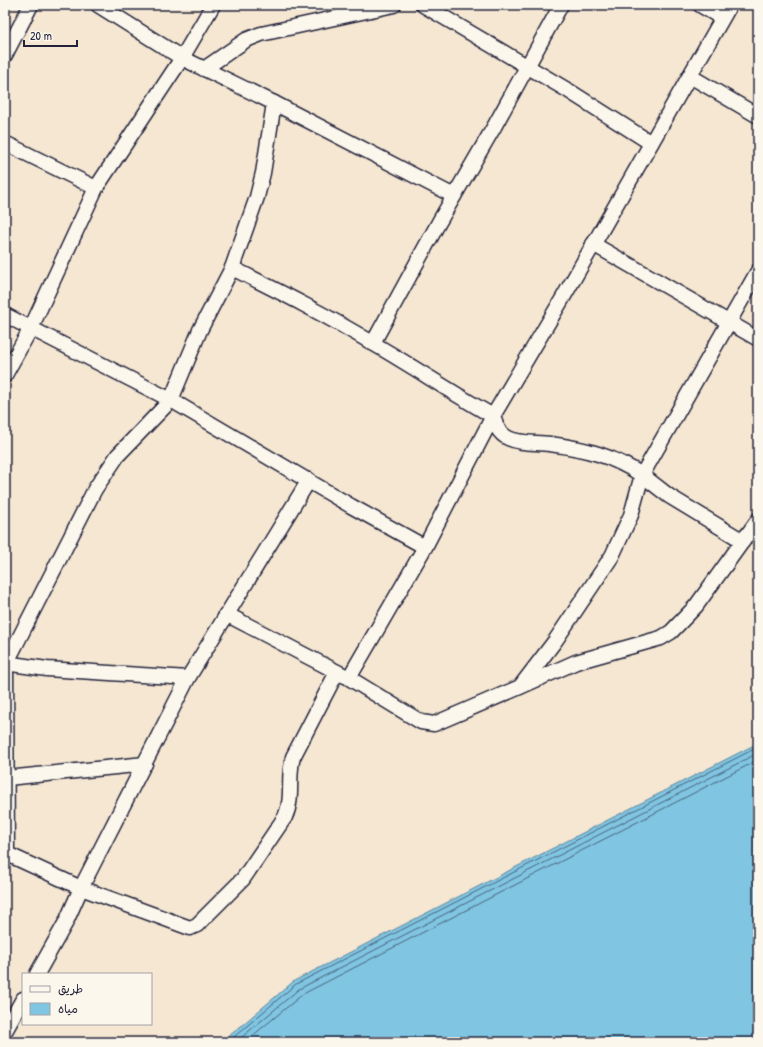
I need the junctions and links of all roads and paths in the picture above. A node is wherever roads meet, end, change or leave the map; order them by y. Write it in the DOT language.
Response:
graph roads {
  1 [pos="31,5"];
  2 [pos="98,5"];
  3 [pos="213,5"];
  4 [pos="394,5"];
  5 [pos="423,5"];
  6 [pos="560,5"];
  7 [pos="700,5"];
  8 [pos="730,5"];
  9 [pos="722,18"];
  10 [pos="5,55"];
  11 [pos="182,58"];
  12 [pos="527,66"];
  13 [pos="204,69"];
  14 [pos="690,76"];
  15 [pos="274,103"];
  16 [pos="758,116"];
  17 [pos="5,143"];
  18 [pos="651,144"];
  19 [pos="96,188"];
  20 [pos="454,196"];
  21 [pos="593,244"];
  22 [pos="232,268"];
  23 [pos="758,271"];
  24 [pos="5,315"];
  25 [pos="728,323"];
  26 [pos="31,328"];
  27 [pos="758,339"];
  28 [pos="373,343"];
  29 [pos="5,375"];
  30 [pos="171,400"];
  31 [pos="493,416"];
  32 [pos="642,475"];
  33 [pos="309,480"];
  34 [pos="758,520"];
  35 [pos="743,541"];
  36 [pos="425,547"];
  37 [pos="226,614"];
  38 [pos="6,663"];
  39 [pos="343,675"];
  40 [pos="188,678"];
  41 [pos="520,687"];
  42 [pos="145,764"];
  43 [pos="7,778"];
  44 [pos="6,853"];
  45 [pos="81,888"];
  46 [pos="38,973"];
  47 [pos="22,1001"];
  48 [pos="5,1031"];
  1 -- 10 [label="street"];
  2 -- 11 [label="street"];
  3 -- 11 [label="street"];
  4 -- 13 [label="street"];
  5 -- 12 [label="street"];
  6 -- 12 [label="street"];
  7 -- 9 [label="street"];
  8 -- 9 [label="street"];
  9 -- 14 [label="street"];
  11 -- 13 [label="street"];
  11 -- 19 [label="street"];
  12 -- 18 [label="street"];
  12 -- 20 [label="street"];
  13 -- 15 [label="street"];
  14 -- 16 [label="street"];
  14 -- 18 [label="street"];
  15 -- 20 [label="street"];
  15 -- 22 [label="street"];
  17 -- 19 [label="street"];
  18 -- 21 [label="street"];
  19 -- 26 [label="street"];
  20 -- 28 [label="street"];
  21 -- 25 [label="street"];
  21 -- 31 [label="street"];
  22 -- 28 [label="street"];
  22 -- 30 [label="street"];
  23 -- 25 [label="street"];
  24 -- 26 [label="street"];
  25 -- 27 [label="street"];
  25 -- 32 [label="street"];
  26 -- 29 [label="street"];
  26 -- 30 [label="street"];
  28 -- 31 [label="street"];
  30 -- 33 [label="street"];
  30 -- 38 [label="street"];
  31 -- 32 [label="street"];
  31 -- 36 [label="street"];
  32 -- 35 [label="street"];
  32 -- 41 [label="street"];
  33 -- 36 [label="street"];
  33 -- 37 [label="street"];
  34 -- 35 [label="street"];
  35 -- 41 [label="street"];
  36 -- 39 [label="street"];
  37 -- 39 [label="street"];
  37 -- 40 [label="street"];
  38 -- 40 [label="street"];
  38 -- 43 [label="street"];
  39 -- 41 [label="street"];
  39 -- 45 [label="street"];
  40 -- 42 [label="street"];
  42 -- 43 [label="street"];
  42 -- 45 [label="street"];
  43 -- 44 [label="street"];
  44 -- 45 [label="street"];
  45 -- 46 [label="street"];
  47 -- 48 [label="street"];
}
